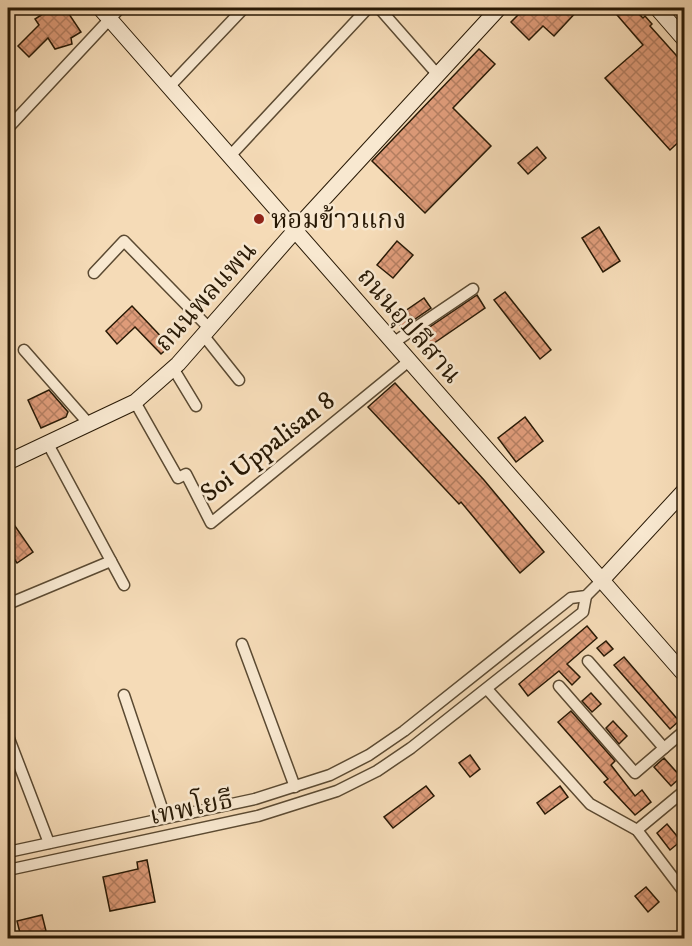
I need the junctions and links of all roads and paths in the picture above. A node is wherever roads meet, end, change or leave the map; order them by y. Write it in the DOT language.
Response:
graph roads {
  1 [pos="244,8"];
  2 [pos="368,8"];
  3 [pos="379,8"];
  4 [pos="499,8"];
  5 [pos="657,8"];
  6 [pos="110,11"];
  7 [pos="684,39"];
  8 [pos="437,74"];
  9 [pos="169,87"];
  10 [pos="8,128"];
  11 [pos="230,156"];
  12 [pos="295,230"];
  13 [pos="94,273"];
  14 [pos="473,289"];
  15 [pos="207,333"];
  16 [pos="393,343"];
  17 [pos="24,350"];
  18 [pos="409,361"];
  19 [pos="173,368"];
  20 [pos="239,380"];
  21 [pos="135,402"];
  22 [pos="196,406"];
  23 [pos="88,424"];
  24 [pos="48,444"];
  25 [pos="8,462"];
  26 [pos="684,491"];
  27 [pos="111,561"];
  28 [pos="601,581"];
  29 [pos="124,585"];
  30 [pos="586,596"];
  31 [pos="8,604"];
  32 [pos="242,644"];
  33 [pos="588,661"];
  34 [pos="684,674"];
  35 [pos="559,686"];
  36 [pos="487,689"];
  37 [pos="124,695"];
  38 [pos="684,731"];
  39 [pos="8,736"];
  40 [pos="664,748"];
  41 [pos="369,755"];
  42 [pos="377,771"];
  43 [pos="295,787"];
  44 [pos="684,791"];
  45 [pos="165,818"];
  46 [pos="637,830"];
  47 [pos="49,843"];
  48 [pos="8,852"];
  49 [pos="8,870"];
  50 [pos="684,892"];
  1 -- 9 [label="street"];
  2 -- 11 [label="street"];
  3 -- 8 [label="street"];
  4 -- 8 [label="main road, ถนนพลแพน"];
  5 -- 7 [label="main road"];
  6 -- 9 [label="main road, ถนนอุปลีสาน"];
  6 -- 10 [label="street"];
  8 -- 12 [label="main road, ถนนพลแพน"];
  9 -- 11 [label="main road, ถนนอุปลีสาน"];
  11 -- 12 [label="main road, ถนนอุปลีสาน"];
  12 -- 15 [label="main road, ถนนพลแพน"];
  12 -- 16 [label="main road, ถนนอุปลีสาน"];
  13 -- 15 [label="street"];
  14 -- 16 [label="street"];
  15 -- 19 [label="main road, ถนนพลแพน"];
  15 -- 20 [label="street"];
  16 -- 18 [label="main road, ถนนอุปลีสาน"];
  17 -- 23 [label="street"];
  18 -- 21 [label="street, Soi Uppalisan 8"];
  18 -- 28 [label="main road, ถนนอุปลีสาน"];
  19 -- 21 [label="main road, ถนนพลแพน"];
  19 -- 22 [label="street"];
  21 -- 23 [label="main road, ถนนพลแพน"];
  23 -- 24 [label="main road, ถนนพลแพน"];
  24 -- 25 [label="main road, ถนนพลแพน"];
  24 -- 27 [label="street"];
  26 -- 28 [label="main road"];
  27 -- 29 [label="street"];
  27 -- 31 [label="street"];
  28 -- 30 [label="street, เทพโยธี"];
  28 -- 34 [label="main road, ถนนอุปลีสาน"];
  30 -- 36 [label="street, เทพโยธี"];
  30 -- 41 [label="street, เทพโยธี"];
  32 -- 43 [label="street"];
  33 -- 40 [label="street"];
  35 -- 40 [label="street"];
  36 -- 42 [label="street, เทพโยธี"];
  36 -- 46 [label="street"];
  37 -- 45 [label="street"];
  38 -- 40 [label="street"];
  39 -- 47 [label="street"];
  41 -- 42 [label="street"];
  41 -- 43 [label="street, เทพโยธี"];
  42 -- 49 [label="street, เทพโยธี"];
  43 -- 45 [label="street, เทพโยธี"];
  44 -- 46 [label="street"];
  45 -- 47 [label="street, เทพโยธี"];
  46 -- 50 [label="street"];
  47 -- 48 [label="street, เทพโยธี"];
}
